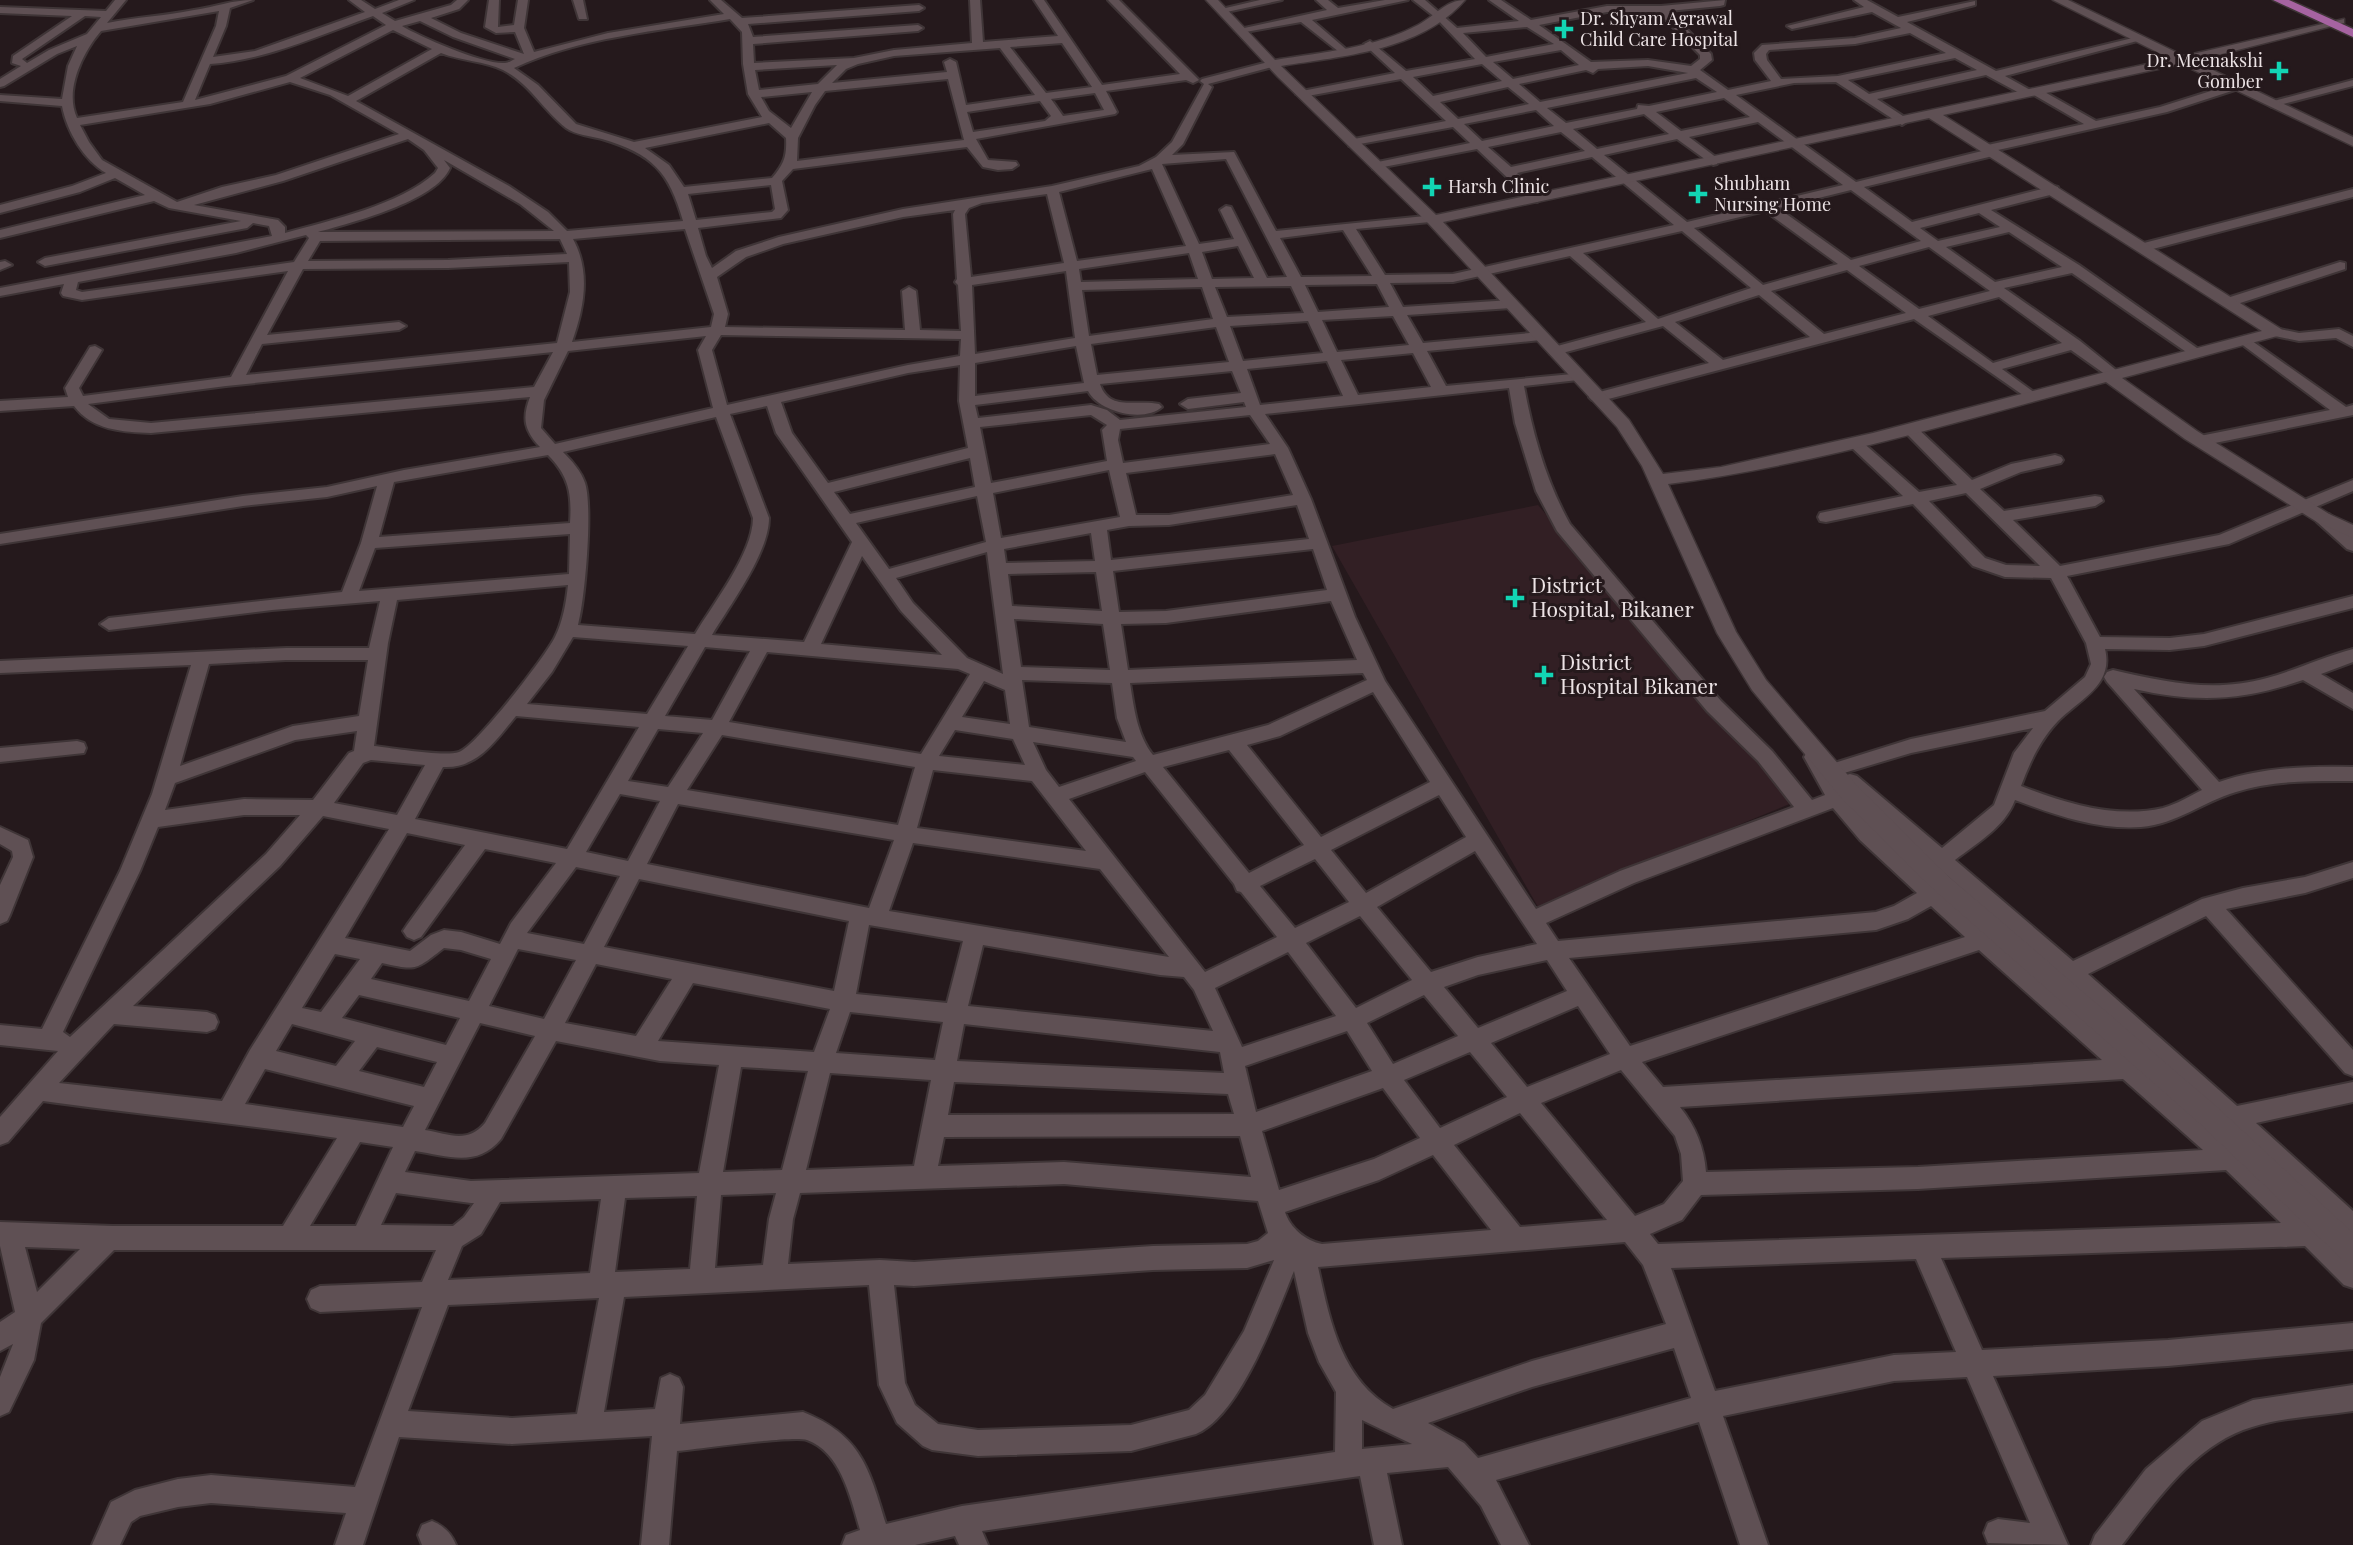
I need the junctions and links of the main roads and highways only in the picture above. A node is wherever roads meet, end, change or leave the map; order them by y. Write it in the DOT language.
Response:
graph roads {
  1 [pos="2279,0"];
  2 [pos="2293,0"];
  3 [pos="2342,24"];
  4 [pos="2353,33"];
  1 -- 3 [label="main road"];
  2 -- 3 [label="main road"];
  3 -- 4 [label="main road"];
}
